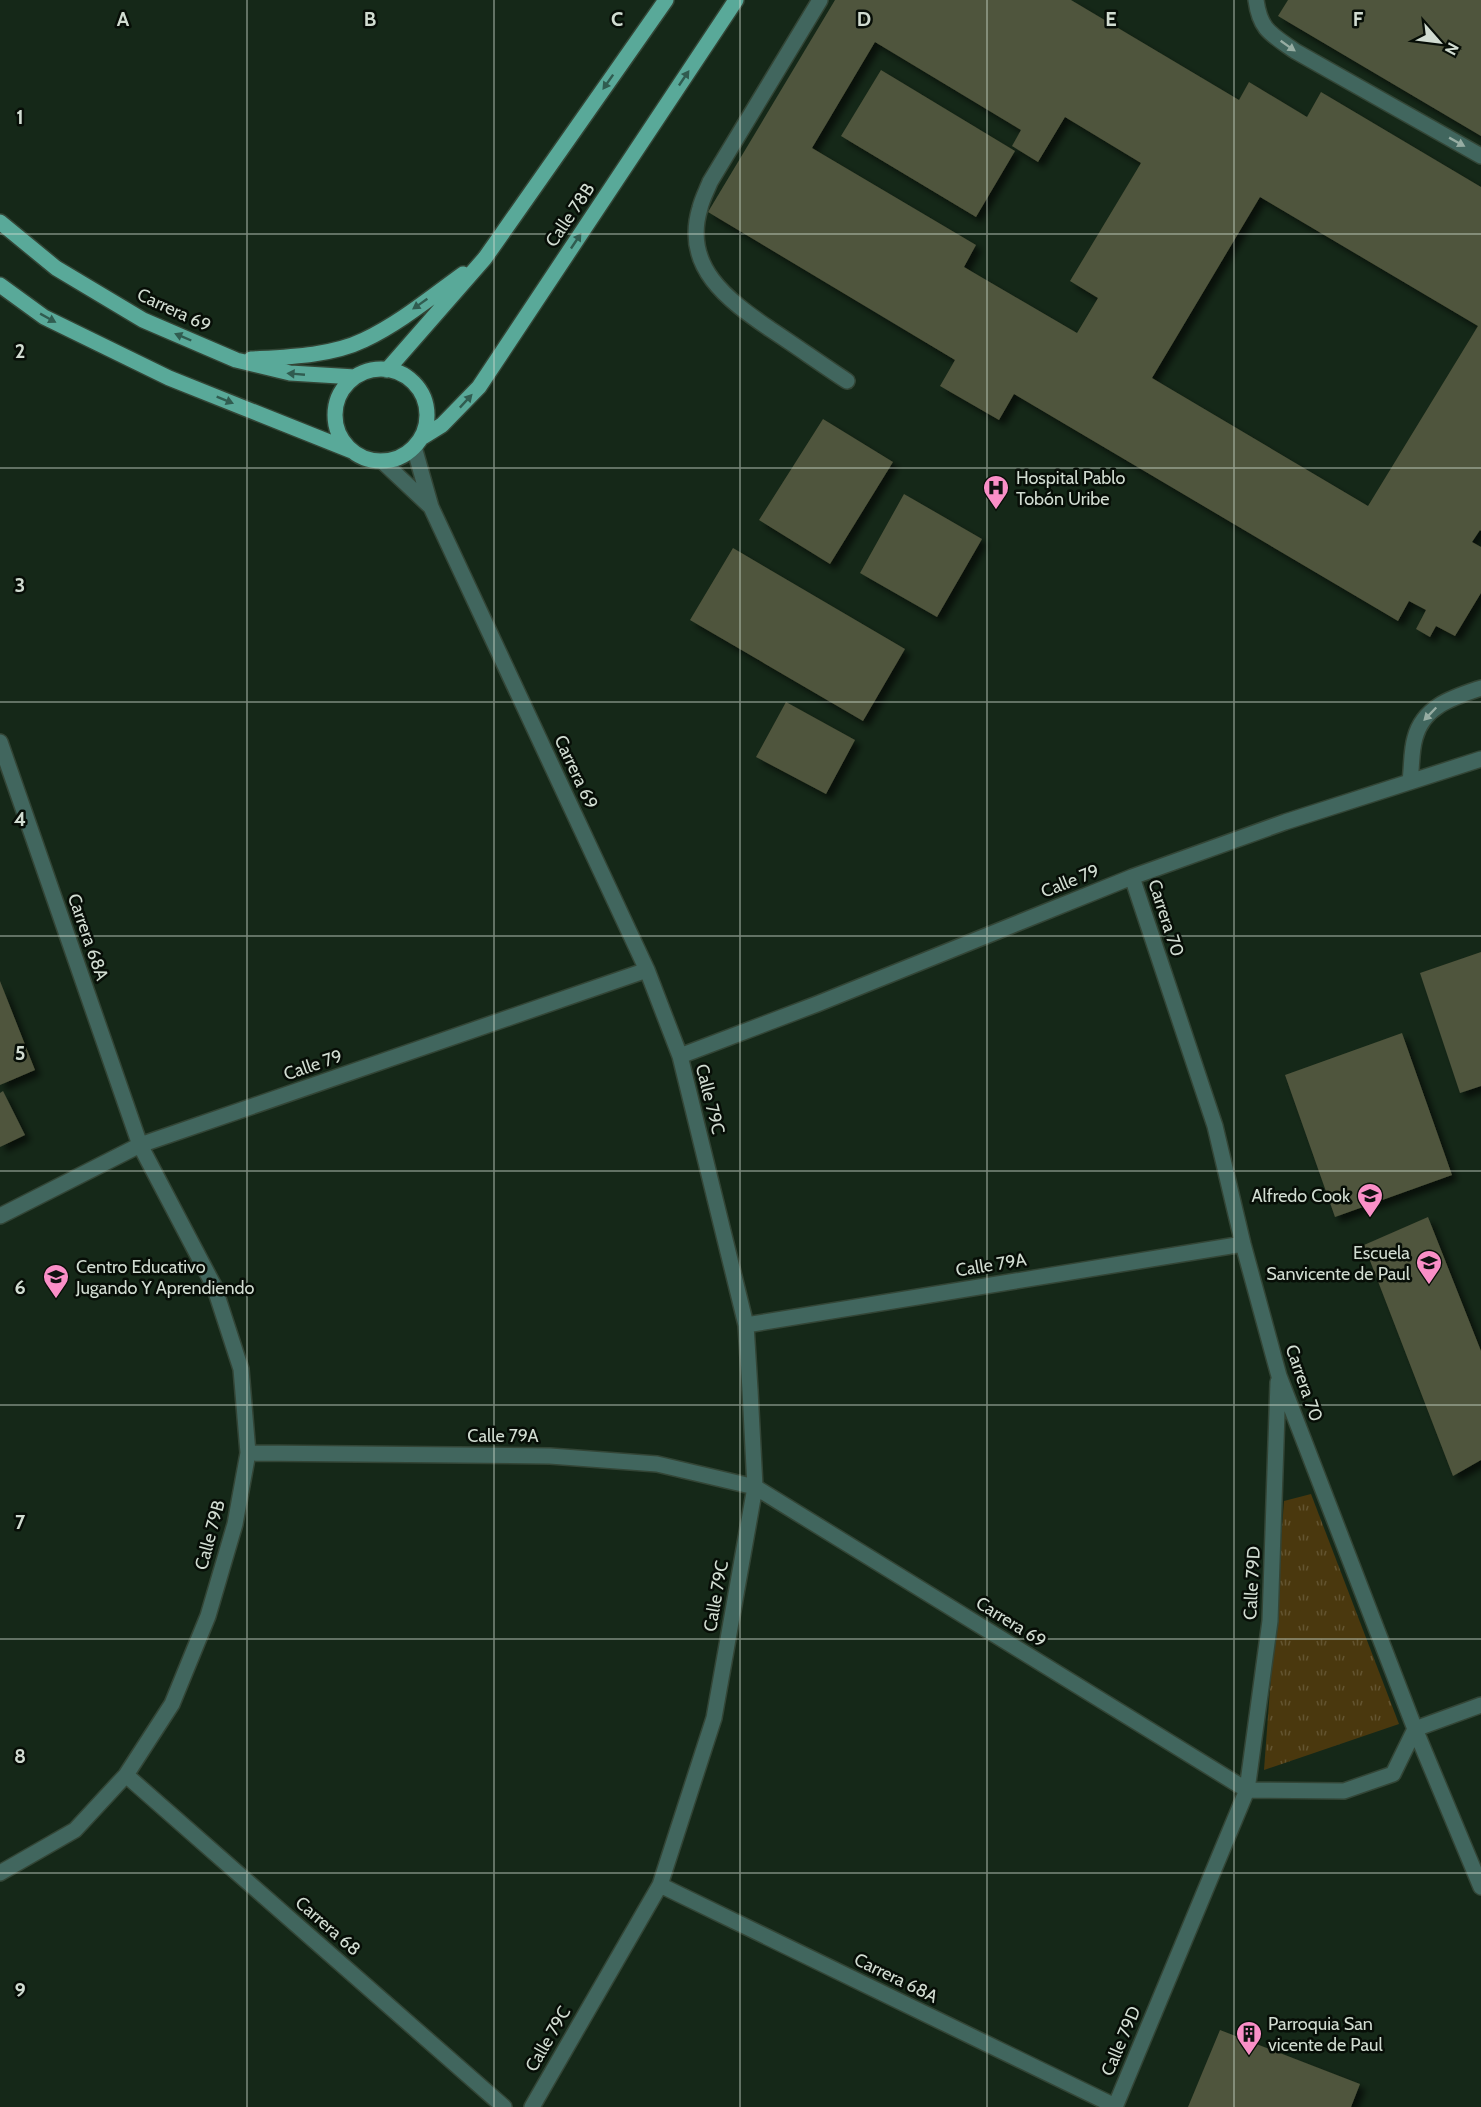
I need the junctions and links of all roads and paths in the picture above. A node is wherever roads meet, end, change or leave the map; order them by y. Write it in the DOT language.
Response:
graph roads {
  1 [pos="666,0"];
  2 [pos="736,0"];
  3 [pos="820,0"];
  4 [pos="1256,0"];
  5 [pos="1481,156"];
  6 [pos="0,222"];
  7 [pos="485,258"];
  8 [pos="0,285"];
  9 [pos="236,360"];
  10 [pos="387,370"];
  11 [pos="355,378"];
  12 [pos="847,381"];
  13 [pos="417,442"];
  14 [pos="352,451"];
  15 [pos="382,461"];
  16 [pos="431,507"];
  17 [pos="1481,688"];
  18 [pos="0,742"];
  19 [pos="1481,759"];
  20 [pos="1410,781"];
  21 [pos="1132,877"];
  22 [pos="647,970"];
  23 [pos="680,1056"];
  24 [pos="140,1145"];
  25 [pos="0,1216"];
  26 [pos="1243,1244"];
  27 [pos="746,1325"];
  28 [pos="1279,1376"];
  29 [pos="248,1453"];
  30 [pos="755,1487"];
  31 [pos="1481,1705"];
  32 [pos="1415,1729"];
  33 [pos="126,1775"];
  34 [pos="1247,1790"];
  35 [pos="0,1873"];
  36 [pos="660,1885"];
  37 [pos="1481,1887"];
  38 [pos="504,2107"];
  39 [pos="532,2107"];
  40 [pos="1115,2107"];
  1 -- 7 [label="main road, one-way"];
  13 -- 2 [label="main road, Calle 78B, one-way"];
  3 -- 12 [label="street"];
  4 -- 5 [label="street, one-way"];
  9 -- 6 [label="main road, Carrera 69, one-way"];
  7 -- 9 [label="main road, one-way"];
  7 -- 10 [label="main road"];
  8 -- 14 [label="main road, one-way"];
  11 -- 9 [label="main road, Carrera 69, one-way"];
  10 -- 11 [label="main road"];
  10 -- 13 [label="main road"];
  11 -- 14 [label="main road"];
  13 -- 15 [label="main road"];
  13 -- 16 [label="street, Carrera 69"];
  14 -- 15 [label="main road"];
  15 -- 16 [label="street, Carrera 69"];
  16 -- 22 [label="street, Carrera 69"];
  17 -- 20 [label="street, one-way"];
  18 -- 24 [label="street, Carrera 68A"];
  19 -- 20 [label="street, Calle 79"];
  20 -- 21 [label="street, Calle 79"];
  21 -- 23 [label="street, Calle 79"];
  21 -- 26 [label="street, Carrera 70"];
  22 -- 23 [label="street, Carrera 69"];
  22 -- 24 [label="street, Calle 79"];
  23 -- 27 [label="street, Calle 79C"];
  24 -- 25 [label="street, Calle 79"];
  24 -- 29 [label="street, Calle 79B"];
  26 -- 27 [label="street, Calle 79A"];
  26 -- 28 [label="street, Carrera 70"];
  27 -- 30 [label="street, Calle 79C"];
  28 -- 32 [label="street, Carrera 70"];
  28 -- 34 [label="street, Calle 79D"];
  29 -- 30 [label="street, Calle 79A"];
  29 -- 33 [label="street, Calle 79B"];
  30 -- 34 [label="street, Carrera 69"];
  30 -- 36 [label="street, Calle 79C"];
  31 -- 32 [label="street"];
  32 -- 34 [label="street"];
  32 -- 37 [label="street, Carrera 70"];
  33 -- 35 [label="street, Calle 79B"];
  33 -- 38 [label="street, Carrera 68"];
  34 -- 40 [label="street, Calle 79D"];
  36 -- 39 [label="street, Calle 79C"];
  36 -- 40 [label="street, Carrera 68A"];
}
